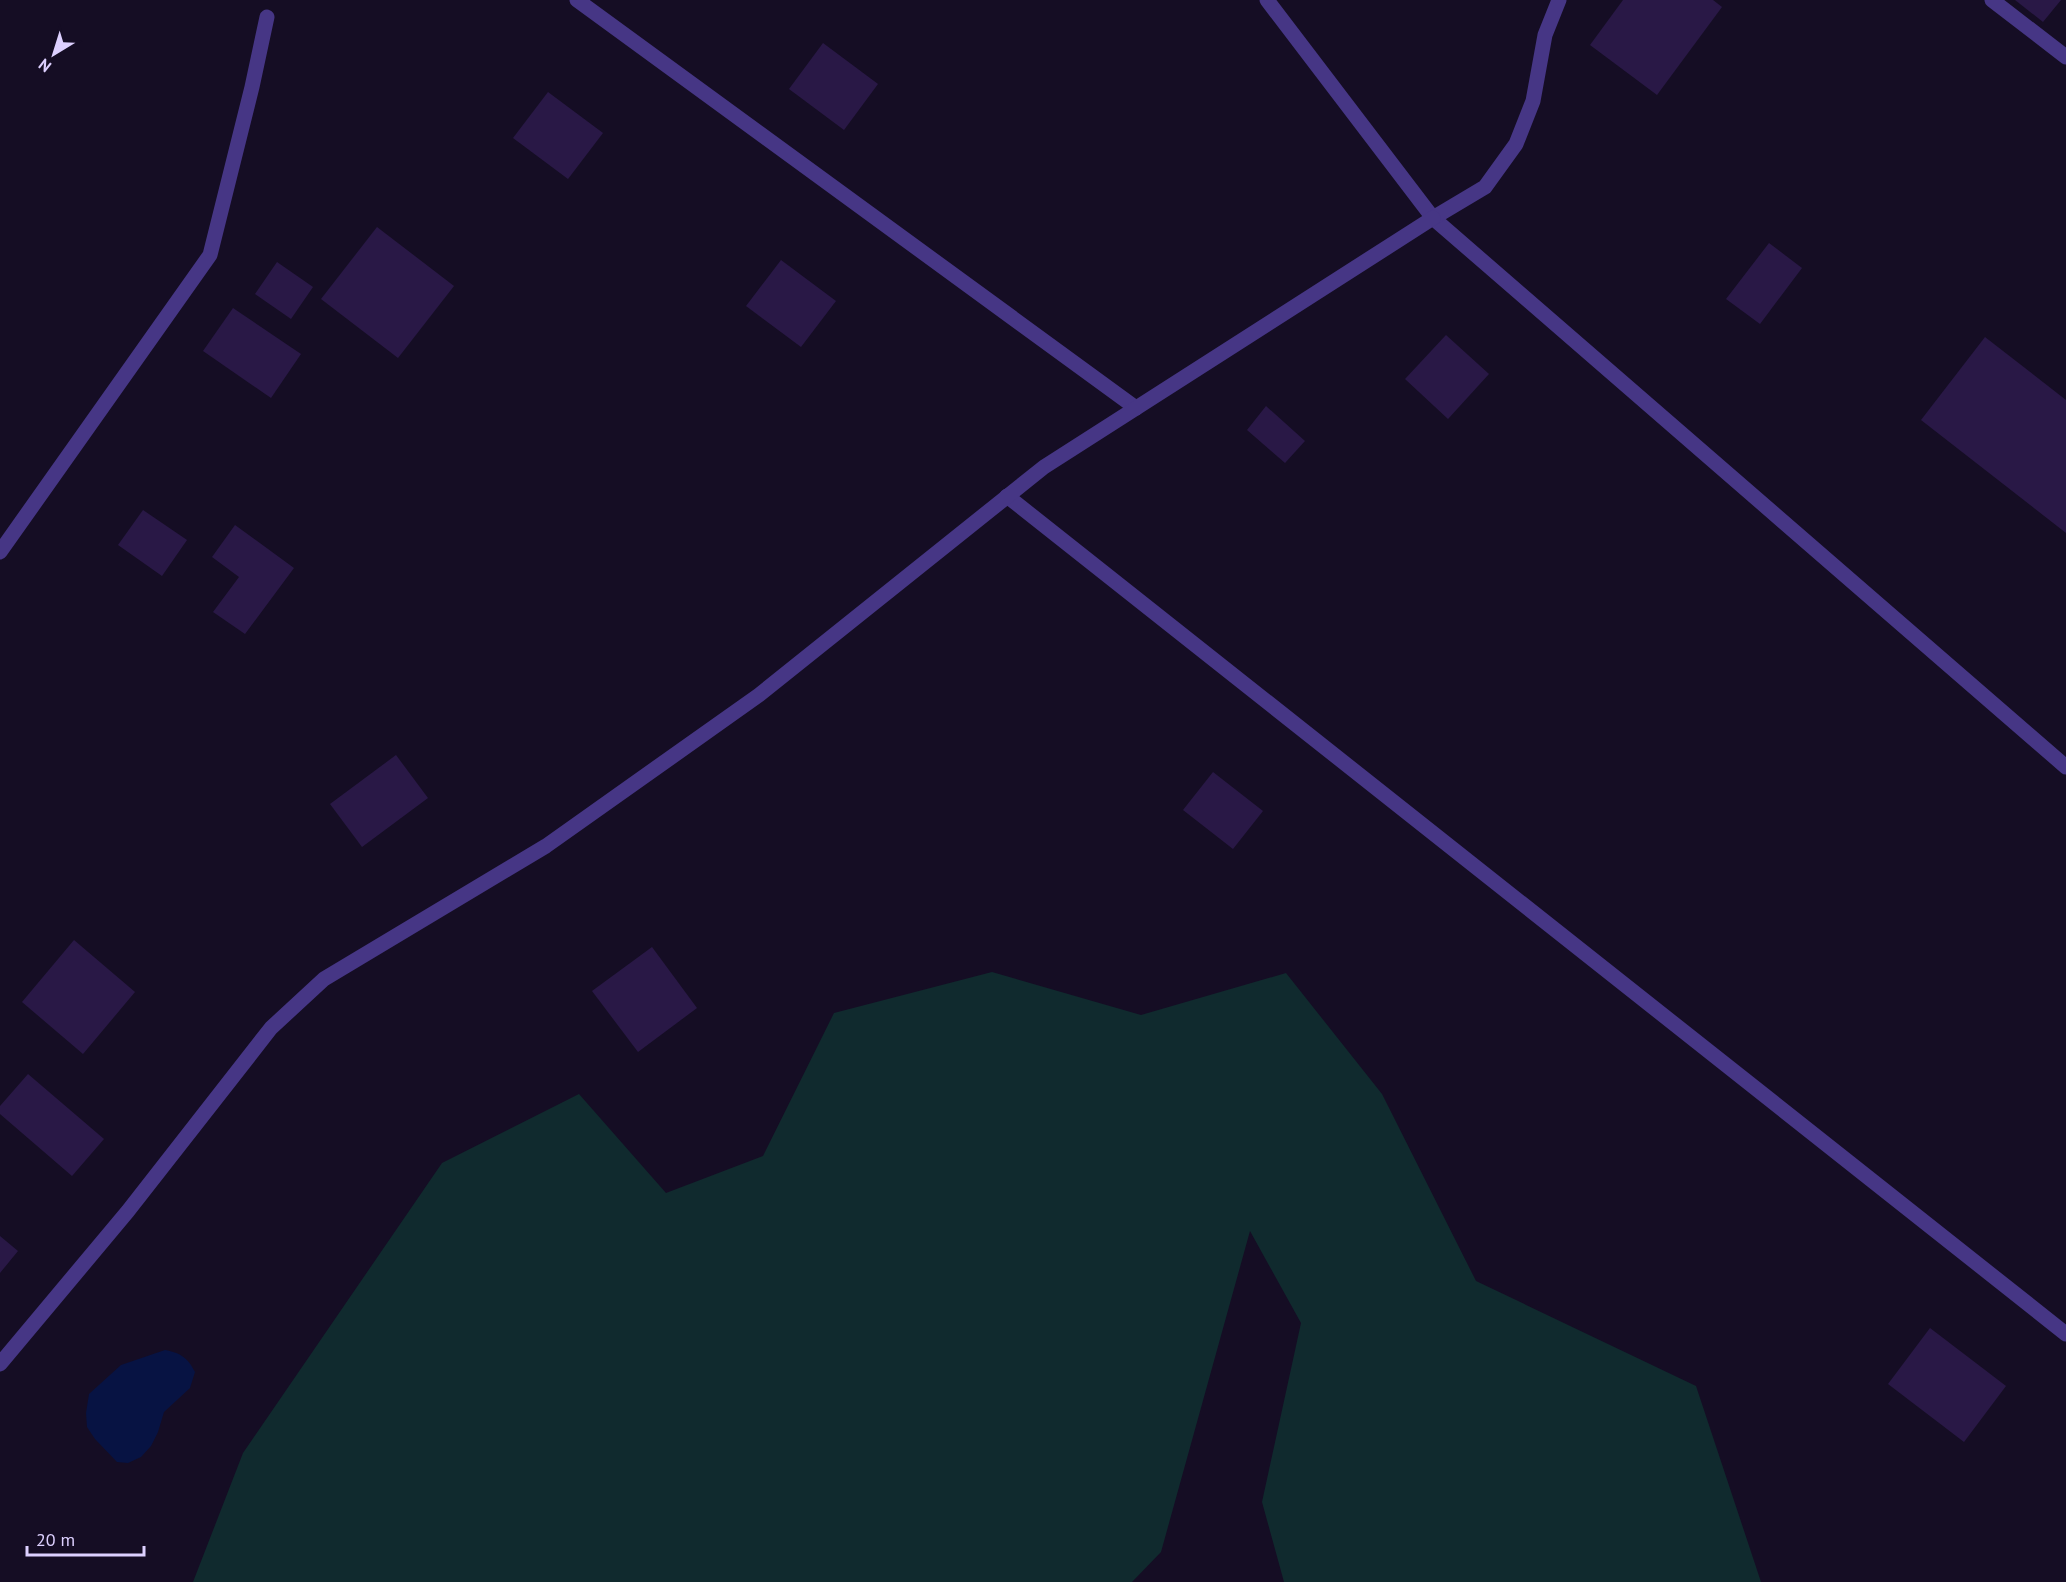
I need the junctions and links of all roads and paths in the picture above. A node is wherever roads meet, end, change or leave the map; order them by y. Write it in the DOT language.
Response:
graph roads {
  1 [pos="577,0"];
  2 [pos="1268,0"];
  3 [pos="1559,0"];
  4 [pos="1992,0"];
  5 [pos="267,17"];
  6 [pos="2066,57"];
  7 [pos="1433,218"];
  8 [pos="1136,408"];
  9 [pos="1007,495"];
  10 [pos="0,552"];
  11 [pos="2066,767"];
  12 [pos="2066,1334"];
  13 [pos="0,1364"];
  1 -- 8 [label="street"];
  2 -- 7 [label="street"];
  3 -- 7 [label="street"];
  4 -- 6 [label="street"];
  5 -- 10 [label="street"];
  7 -- 8 [label="street"];
  7 -- 11 [label="street"];
  8 -- 9 [label="street"];
  9 -- 12 [label="street"];
  9 -- 13 [label="street"];
}
